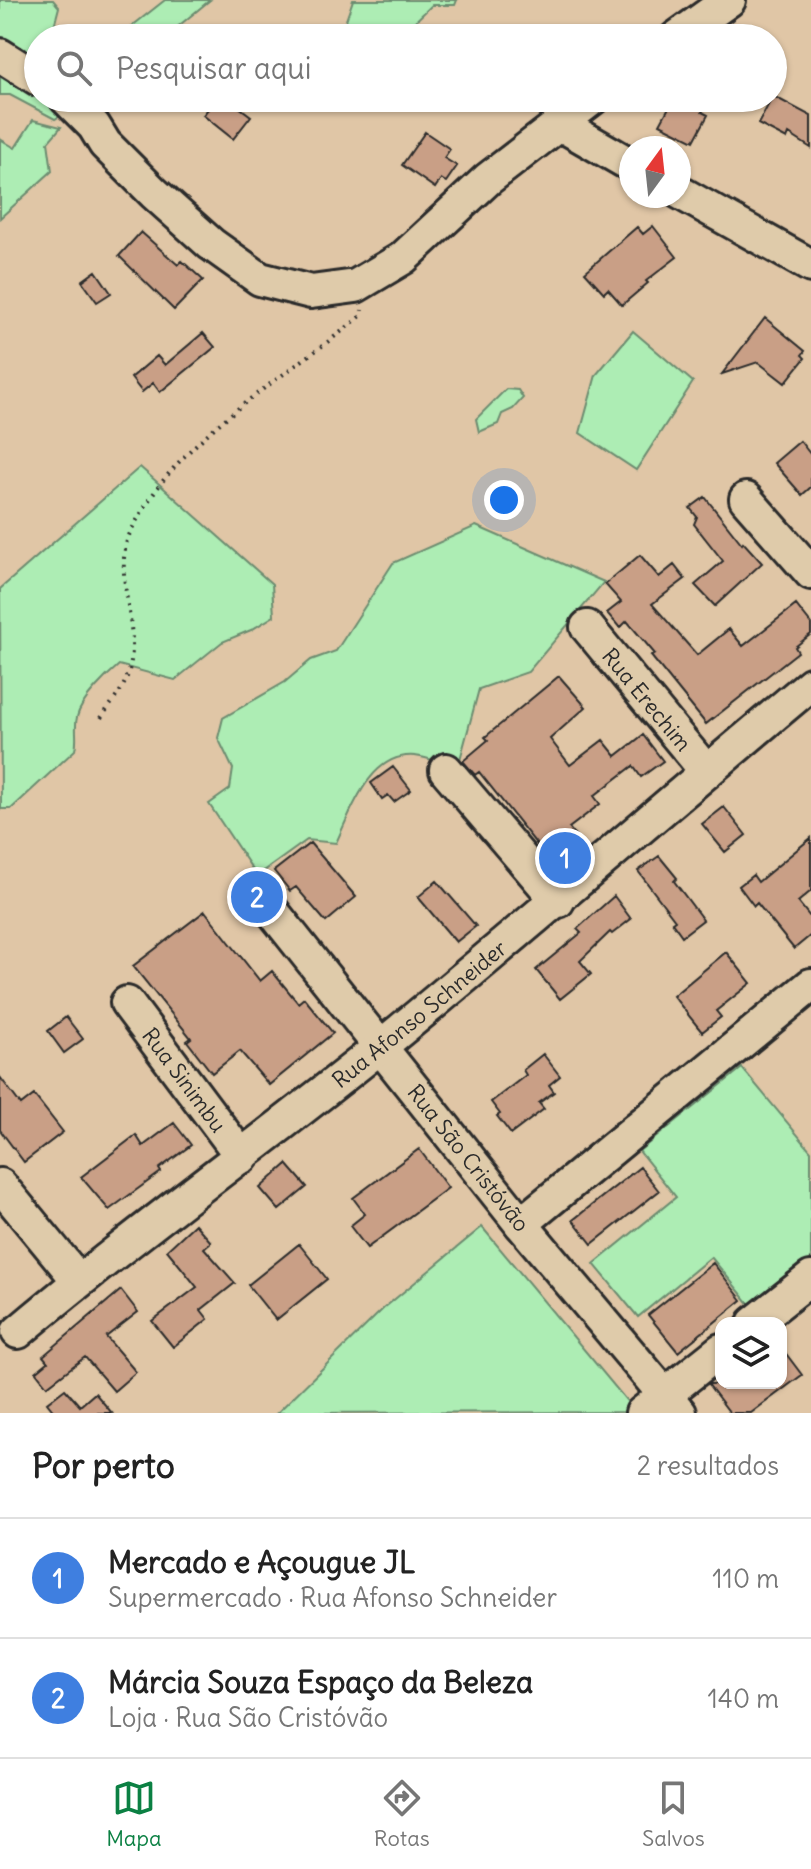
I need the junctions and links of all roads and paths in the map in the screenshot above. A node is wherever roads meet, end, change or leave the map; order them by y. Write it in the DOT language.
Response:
graph roads {
  1 [pos="729,0"];
  2 [pos="696,24"];
  3 [pos="0,55"];
  4 [pos="24,70"];
  5 [pos="80,112"];
  6 [pos="573,112"];
  7 [pos="558,123"];
  8 [pos="619,158"];
  9 [pos="691,199"];
  10 [pos="811,266"];
  11 [pos="368,281"];
  12 [pos="746,499"];
  13 [pos="811,573"];
  14 [pos="587,627"];
  15 [pos="811,684"];
  16 [pos="101,718"];
  17 [pos="446,770"];
  18 [pos="706,771"];
  19 [pos="262,898"];
  20 [pos="558,901"];
  21 [pos="811,985"];
  22 [pos="127,1003"];
  23 [pos="379,1047"];
  24 [pos="242,1157"];
  25 [pos="0,1185"];
  26 [pos="521,1224"];
  27 [pos="811,1278"];
  28 [pos="79,1281"];
  29 [pos="762,1317"];
  30 [pos="18,1332"];
  31 [pos="715,1356"];
  32 [pos="662,1407"];
  1 -- 2 [label="street"];
  3 -- 4 [label="street"];
  5 -- 11 [label="street"];
  6 -- 7 [label="street"];
  7 -- 8 [label="street"];
  7 -- 11 [label="street"];
  9 -- 10 [label="street"];
  11 -- 16 [label="path"];
  12 -- 13 [label="street"];
  14 -- 18 [label="street, Rua Erechim"];
  15 -- 18 [label="street, Rua Afonso Schneider"];
  17 -- 20 [label="street"];
  18 -- 20 [label="street, Rua Afonso Schneider"];
  19 -- 23 [label="street, Rua São Cristóvão"];
  20 -- 23 [label="street, Rua Afonso Schneider"];
  21 -- 26 [label="street"];
  22 -- 24 [label="street, Rua Sinimbu"];
  23 -- 24 [label="street, Rua Afonso Schneider"];
  23 -- 26 [label="street, Rua São Cristóvão"];
  24 -- 28 [label="street, Rua Afonso Schneider"];
  25 -- 28 [label="street"];
  26 -- 32 [label="street, Rua São Cristóvão"];
  27 -- 29 [label="street"];
  28 -- 30 [label="street, Rua Afonso Schneider"];
  31 -- 32 [label="street"];
}
